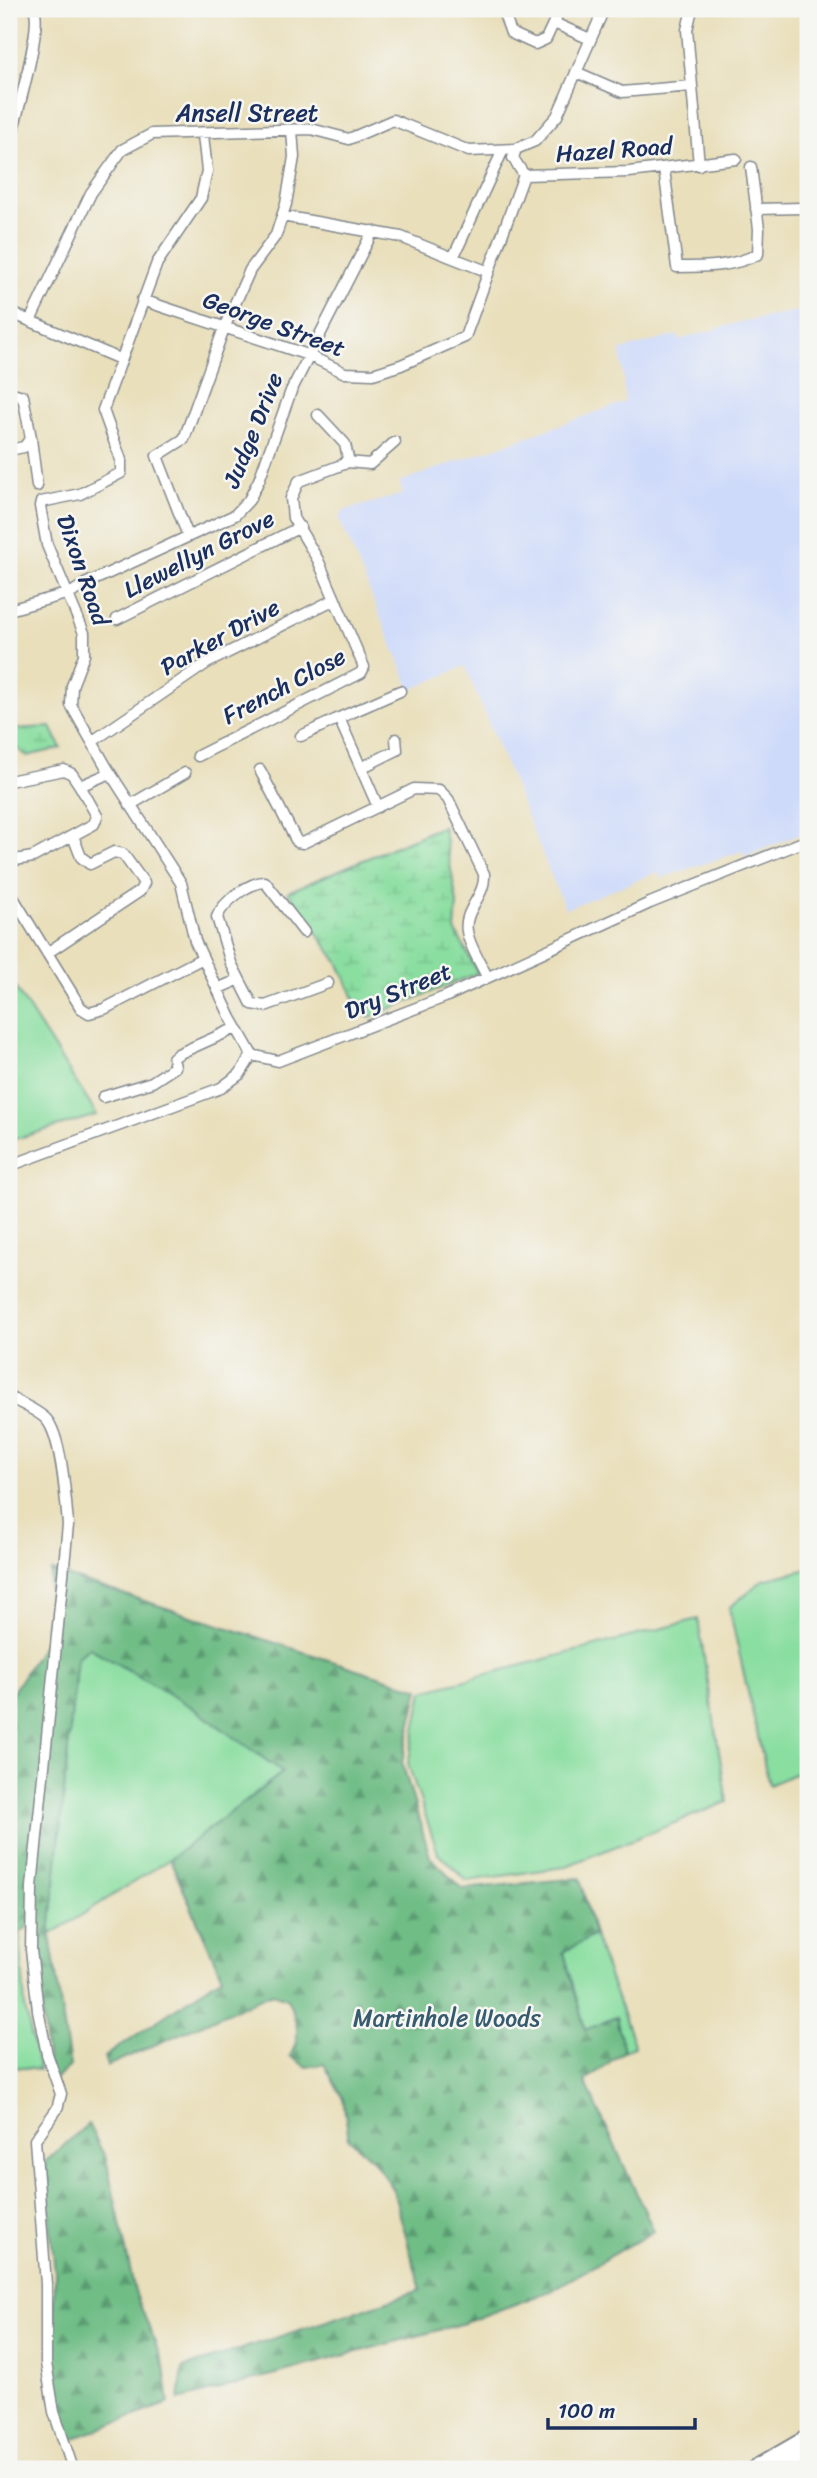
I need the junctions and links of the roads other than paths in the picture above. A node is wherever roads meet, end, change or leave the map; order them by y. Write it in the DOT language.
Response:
graph roads {
  1 [pos="34,9"];
  2 [pos="502,9"];
  3 [pos="560,9"];
  4 [pos="604,9"];
  5 [pos="692,9"];
  6 [pos="554,23"];
  7 [pos="590,39"];
  8 [pos="576,72"];
  9 [pos="692,86"];
  10 [pos="292,130"];
  11 [pos="203,135"];
  12 [pos="9,145"];
  13 [pos="516,149"];
  14 [pos="503,150"];
  15 [pos="736,159"];
  16 [pos="699,165"];
  17 [pos="751,167"];
  18 [pos="664,169"];
  19 [pos="524,175"];
  20 [pos="802,208"];
  21 [pos="756,209"];
  22 [pos="282,215"];
  23 [pos="373,230"];
  24 [pos="453,258"];
  25 [pos="489,272"];
  26 [pos="142,300"];
  27 [pos="9,312"];
  28 [pos="30,321"];
  29 [pos="224,328"];
  30 [pos="307,355"];
  31 [pos="120,359"];
  32 [pos="9,392"];
  33 [pos="318,415"];
  34 [pos="31,438"];
  35 [pos="396,442"];
  36 [pos="9,450"];
  37 [pos="347,462"];
  38 [pos="37,485"];
  39 [pos="300,527"];
  40 [pos="188,537"];
  41 [pos="67,595"];
  42 [pos="337,603"];
  43 [pos="9,610"];
  44 [pos="117,619"];
  45 [pos="400,691"];
  46 [pos="339,718"];
  47 [pos="301,736"];
  48 [pos="396,739"];
  49 [pos="93,741"];
  50 [pos="198,756"];
  51 [pos="361,768"];
  52 [pos="260,770"];
  53 [pos="110,773"];
  54 [pos="185,773"];
  55 [pos="9,781"];
  56 [pos="80,786"];
  57 [pos="130,805"];
  58 [pos="378,807"];
  59 [pos="73,836"];
  60 [pos="808,840"];
  61 [pos="9,861"];
  62 [pos="9,891"];
  63 [pos="304,932"];
  64 [pos="47,953"];
  65 [pos="203,958"];
  66 [pos="487,977"];
  67 [pos="238,980"];
  68 [pos="328,983"];
  69 [pos="217,989"];
  70 [pos="236,1028"];
  71 [pos="252,1055"];
  72 [pos="103,1097"];
  73 [pos="9,1166"];
  74 [pos="9,1397"];
  75 [pos="808,2440"];
  76 [pos="808,2459"];
  77 [pos="73,2469"];
  78 [pos="758,2469"];
  79 [pos="791,2469"];
  1 -- 12 [label="street"];
  2 -- 6 [label="street"];
  3 -- 6 [label="street"];
  4 -- 7 [label="street, Ansell Street"];
  5 -- 9 [label="street"];
  6 -- 7 [label="street"];
  7 -- 8 [label="street, Ansell Street"];
  8 -- 9 [label="street"];
  8 -- 13 [label="street, Ansell Street"];
  9 -- 16 [label="street"];
  10 -- 11 [label="street, Ansell Street"];
  10 -- 14 [label="street, Ansell Street"];
  10 -- 22 [label="street"];
  11 -- 26 [label="street, Dixon Road"];
  11 -- 28 [label="street, Ansell Street"];
  13 -- 14 [label="street, Ansell Street"];
  13 -- 19 [label="street, Hazel Road"];
  14 -- 24 [label="street"];
  15 -- 16 [label="street, Hazel Road"];
  16 -- 18 [label="street, Hazel Road"];
  17 -- 21 [label="street"];
  18 -- 19 [label="street, Hazel Road"];
  18 -- 21 [label="street"];
  19 -- 25 [label="street, George Street"];
  20 -- 21 [label="street"];
  22 -- 23 [label="street"];
  22 -- 29 [label="street"];
  23 -- 24 [label="street"];
  23 -- 30 [label="street, Judge Drive"];
  24 -- 25 [label="street"];
  25 -- 30 [label="street, George Street"];
  26 -- 29 [label="street, George Street"];
  26 -- 31 [label="street, Dixon Road"];
  27 -- 28 [label="street"];
  28 -- 31 [label="street"];
  29 -- 30 [label="street, George Street"];
  29 -- 40 [label="street"];
  30 -- 40 [label="street, Judge Drive"];
  31 -- 41 [label="street, Dixon Road"];
  32 -- 34 [label="street"];
  33 -- 37 [label="street"];
  34 -- 36 [label="street"];
  34 -- 38 [label="street"];
  35 -- 37 [label="street, French Close"];
  37 -- 39 [label="street, French Close"];
  39 -- 42 [label="street, French Close"];
  39 -- 44 [label="street, Llewellyn Grove"];
  40 -- 41 [label="street, Judge Drive"];
  41 -- 43 [label="street, Judge Drive"];
  41 -- 49 [label="street, Dixon Road"];
  42 -- 49 [label="street, Parker Drive"];
  42 -- 50 [label="street, French Close"];
  45 -- 46 [label="street"];
  46 -- 47 [label="street"];
  46 -- 51 [label="street"];
  48 -- 51 [label="street"];
  49 -- 53 [label="street, Dixon Road"];
  51 -- 58 [label="street"];
  52 -- 58 [label="street"];
  53 -- 56 [label="street"];
  53 -- 57 [label="street, Dixon Road"];
  54 -- 57 [label="street"];
  55 -- 56 [label="street"];
  56 -- 59 [label="street"];
  57 -- 65 [label="street, Dixon Road"];
  58 -- 66 [label="street"];
  59 -- 61 [label="street"];
  59 -- 64 [label="street"];
  60 -- 66 [label="street, Dry Street"];
  62 -- 64 [label="street"];
  63 -- 67 [label="street"];
  64 -- 65 [label="street"];
  65 -- 69 [label="street, Dixon Road"];
  66 -- 71 [label="street, Dry Street"];
  67 -- 68 [label="street"];
  67 -- 69 [label="street"];
  69 -- 70 [label="street, Dixon Road"];
  70 -- 71 [label="street, Dixon Road"];
  70 -- 72 [label="street"];
  71 -- 73 [label="street"];
  74 -- 77 [label="street"];
  75 -- 78 [label="highway"];
  76 -- 79 [label="highway"];
}
